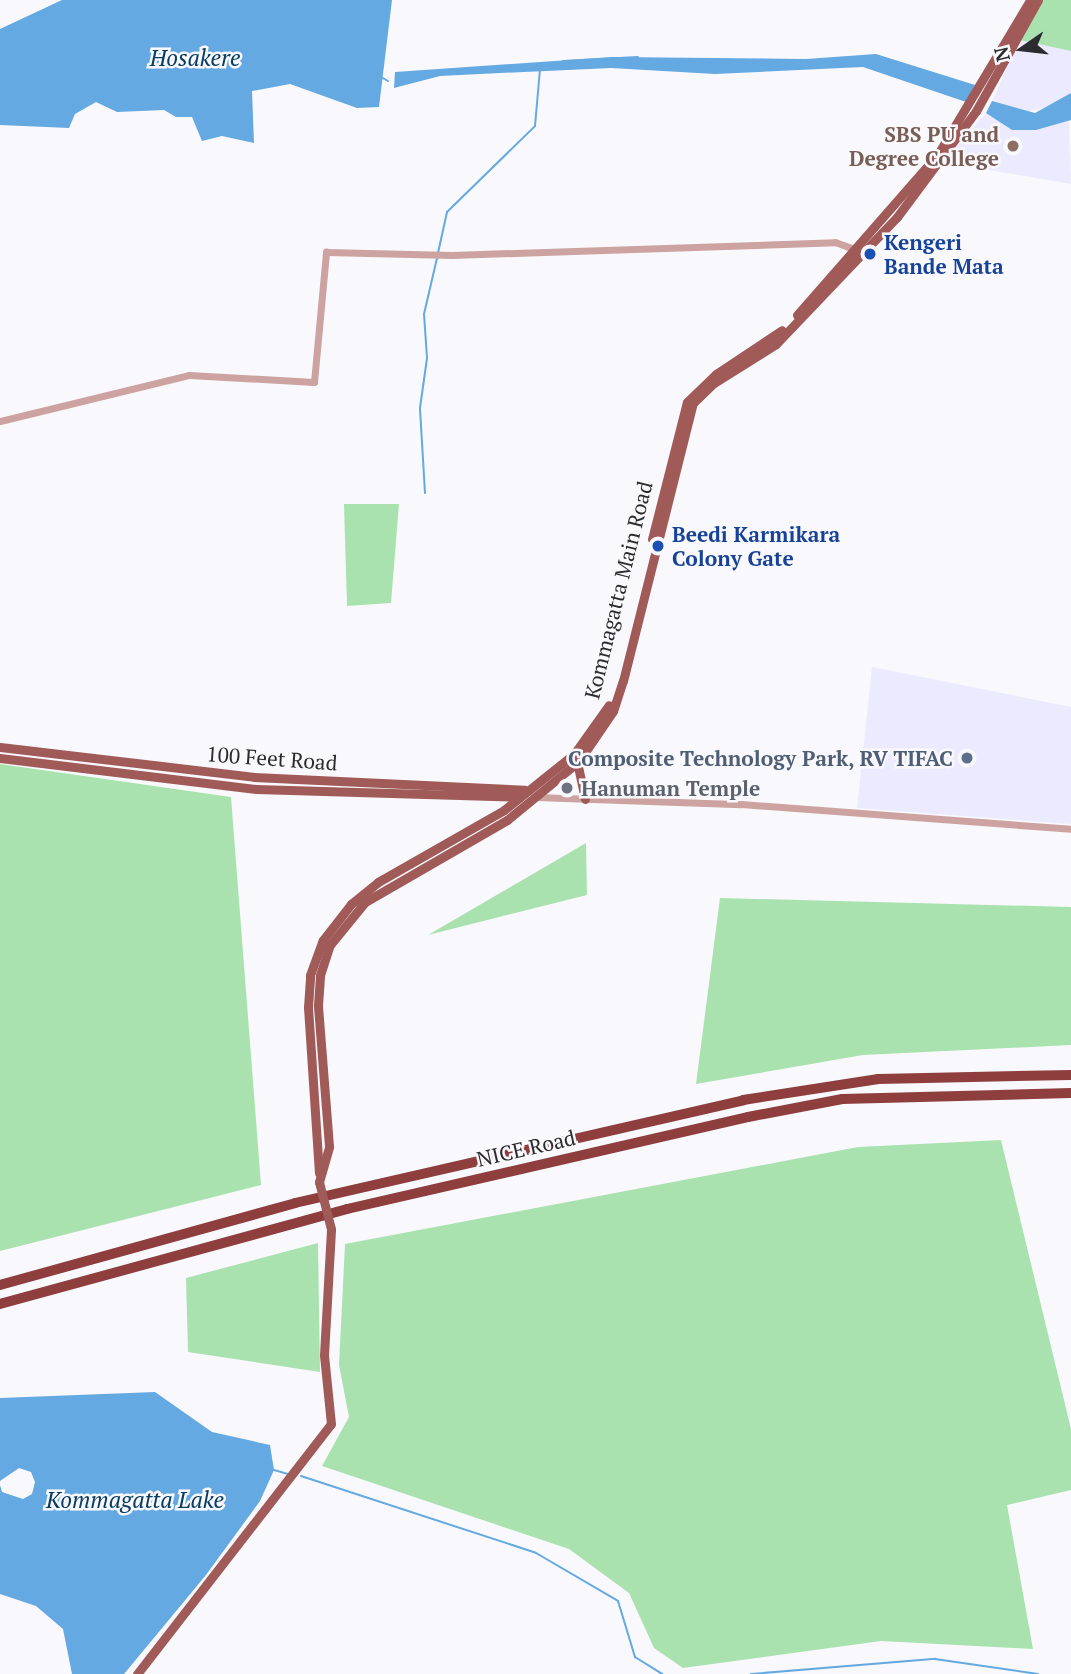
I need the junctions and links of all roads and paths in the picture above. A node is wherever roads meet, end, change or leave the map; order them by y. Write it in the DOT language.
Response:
graph roads {
  1 [pos="1030,0"];
  2 [pos="1038,0"];
  3 [pos="986,87"];
  4 [pos="973,108"];
  5 [pos="857,250"];
  6 [pos="0,421"];
  7 [pos="0,747"];
  8 [pos="0,758"];
  9 [pos="577,758"];
  10 [pos="521,793"];
  11 [pos="539,794"];
  12 [pos="586,799"];
  13 [pos="1071,829"];
  14 [pos="1071,1074"];
  15 [pos="1071,1093"];
  16 [pos="319,1182"];
  17 [pos="0,1285"];
  18 [pos="0,1304"];
  19 [pos="137,1674"];
  1 -- 3 [label="main road"];
  2 -- 3 [label="main road"];
  3 -- 4 [label="main road"];
  4 -- 5 [label="main road, Kommagatta Main Road"];
  4 -- 9 [label="main road, Kommagatta Main Road"];
  5 -- 6 [label="street"];
  5 -- 9 [label="main road, Kommagatta Main Road"];
  7 -- 10 [label="main road, 100 Feet Road"];
  8 -- 10 [label="main road, 100 Feet Road"];
  9 -- 10 [label="main road, Kommagatta Main Road"];
  9 -- 11 [label="main road, Kommagatta Main Road"];
  9 -- 12 [label="main road"];
  10 -- 11 [label="main road, 100 Feet Road"];
  10 -- 16 [label="main road, Kommagatta Main Road"];
  11 -- 12 [label="street"];
  11 -- 16 [label="main road, Kommagatta Main Road"];
  12 -- 13 [label="street"];
  14 -- 17 [label="highway, NICE Road"];
  15 -- 18 [label="highway, NICE Road"];
  16 -- 19 [label="main road, Kommagatta Main Road, bridge"];
}
